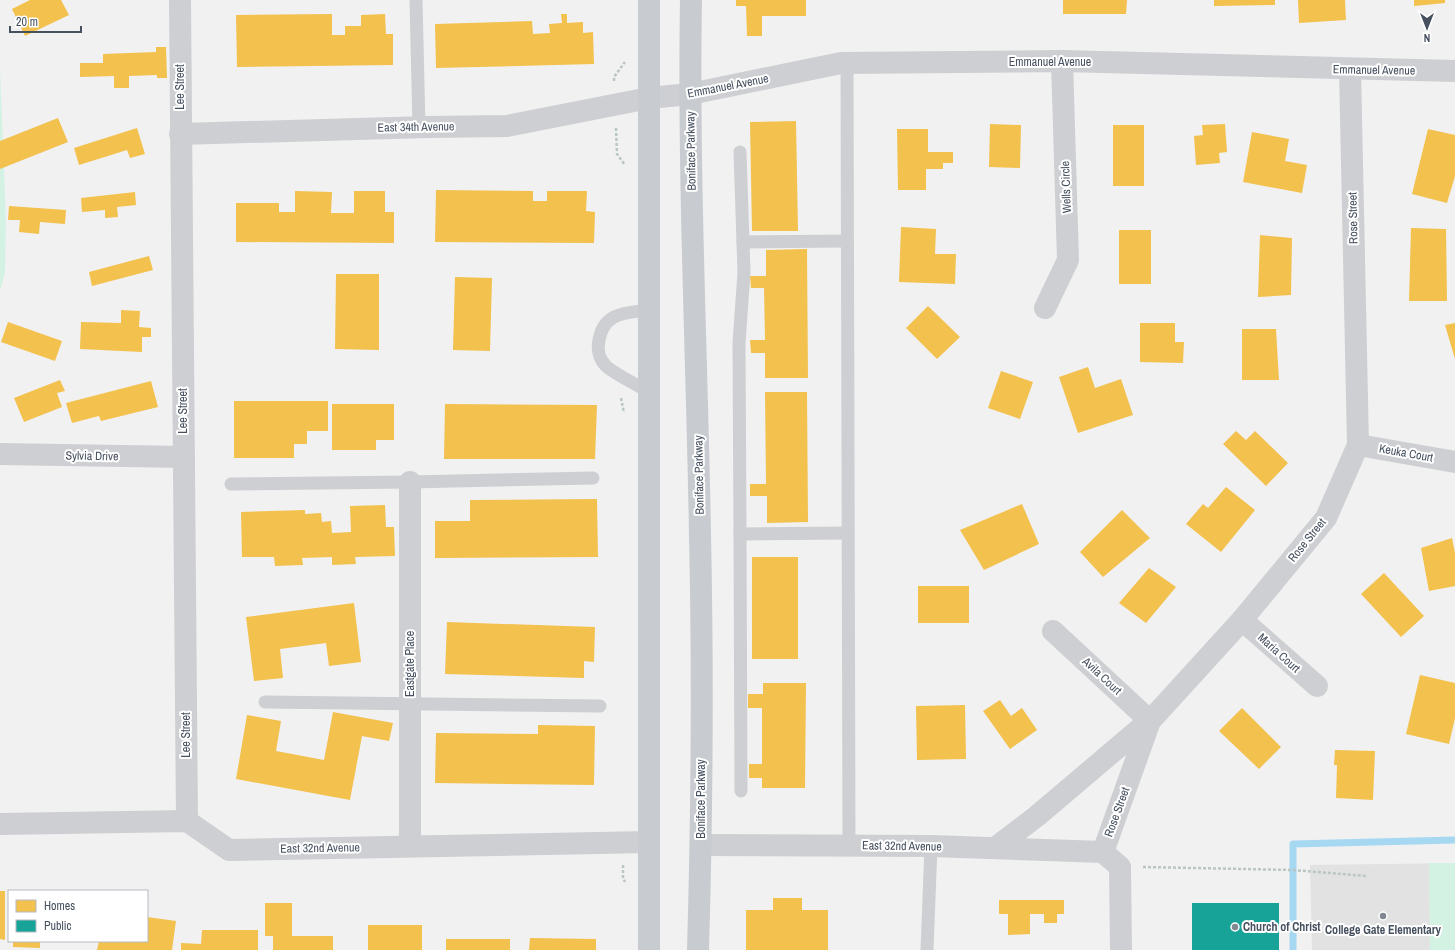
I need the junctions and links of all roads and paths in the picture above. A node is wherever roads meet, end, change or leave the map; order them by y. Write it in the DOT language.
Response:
graph roads {
  1 [pos="180,0"];
  2 [pos="416,0"];
  3 [pos="649,0"];
  4 [pos="691,0"];
  5 [pos="1062,61"];
  6 [pos="847,63"];
  7 [pos="1350,69"];
  8 [pos="1455,71"];
  9 [pos="690,94"];
  10 [pos="649,98"];
  11 [pos="419,127"];
  12 [pos="180,134"];
  13 [pos="740,152"];
  14 [pos="848,241"];
  15 [pos="743,242"];
  16 [pos="1045,308"];
  17 [pos="649,310"];
  18 [pos="649,392"];
  19 [pos="1358,445"];
  20 [pos="0,454"];
  21 [pos="184,457"];
  22 [pos="1455,462"];
  23 [pos="593,478"];
  24 [pos="410,482"];
  25 [pos="231,484"];
  26 [pos="848,533"];
  27 [pos="740,534"];
  28 [pos="1242,620"];
  29 [pos="1054,631"];
  30 [pos="1317,686"];
  31 [pos="265,702"];
  32 [pos="410,704"];
  33 [pos="600,706"];
  34 [pos="1150,721"];
  35 [pos="741,791"];
  36 [pos="187,821"];
  37 [pos="0,824"];
  38 [pos="649,842"];
  39 [pos="410,846"];
  40 [pos="701,846"];
  41 [pos="849,846"];
  42 [pos="931,846"];
  43 [pos="995,848"];
  44 [pos="1103,852"];
  45 [pos="1120,867"];
  46 [pos="1366,876"];
  47 [pos="649,950"];
  48 [pos="698,950"];
  49 [pos="927,950"];
  50 [pos="1121,950"];
  1 -- 12 [label="street, Lee Street"];
  2 -- 11 [label="lane"];
  3 -- 10 [label="main road"];
  4 -- 9 [label="main road, Boniface Parkway"];
  5 -- 6 [label="street, Emmanuel Avenue"];
  5 -- 7 [label="street, Emmanuel Avenue"];
  5 -- 16 [label="street, Wells Circle"];
  6 -- 9 [label="street, Emmanuel Avenue"];
  6 -- 14 [label="lane"];
  7 -- 8 [label="street, Emmanuel Avenue"];
  7 -- 19 [label="street, Rose Street"];
  9 -- 10 [label="street, Emmanuel Avenue"];
  9 -- 40 [label="main road, Boniface Parkway"];
  10 -- 11 [label="street, East 34th Avenue"];
  10 -- 17 [label="main road"];
  11 -- 12 [label="street, East 34th Avenue"];
  12 -- 21 [label="street, Lee Street"];
  13 -- 15 [label="lane"];
  14 -- 15 [label="lane"];
  14 -- 26 [label="lane"];
  15 -- 27 [label="lane"];
  17 -- 18 [label="main road"];
  17 -- 18 [label="lane"];
  18 -- 38 [label="main road"];
  19 -- 22 [label="street, Keuka Court"];
  19 -- 28 [label="street, Rose Street"];
  20 -- 21 [label="street, Sylvia Drive"];
  21 -- 36 [label="street, Lee Street"];
  23 -- 24 [label="lane"];
  24 -- 25 [label="lane"];
  24 -- 32 [label="street, Eastgate Place"];
  26 -- 27 [label="lane"];
  26 -- 41 [label="lane"];
  27 -- 35 [label="lane"];
  28 -- 30 [label="street, Maria Court"];
  28 -- 34 [label="street, Rose Street"];
  29 -- 34 [label="street, Avila Court"];
  31 -- 32 [label="lane"];
  32 -- 33 [label="lane"];
  32 -- 39 [label="street, Eastgate Place"];
  34 -- 43 [label="street"];
  34 -- 44 [label="street, Rose Street"];
  36 -- 37 [label="street"];
  36 -- 39 [label="street, East 32nd Avenue"];
  38 -- 39 [label="street, East 32nd Avenue"];
  38 -- 47 [label="main road"];
  40 -- 41 [label="street, East 32nd Avenue"];
  40 -- 48 [label="main road, Boniface Parkway"];
  41 -- 42 [label="street, East 32nd Avenue"];
  42 -- 43 [label="street, East 32nd Avenue"];
  42 -- 49 [label="lane"];
  43 -- 44 [label="street, East 32nd Avenue"];
  44 -- 45 [label="street, Rose Street"];
  45 -- 46 [label="path"];
  45 -- 50 [label="street"];
}
